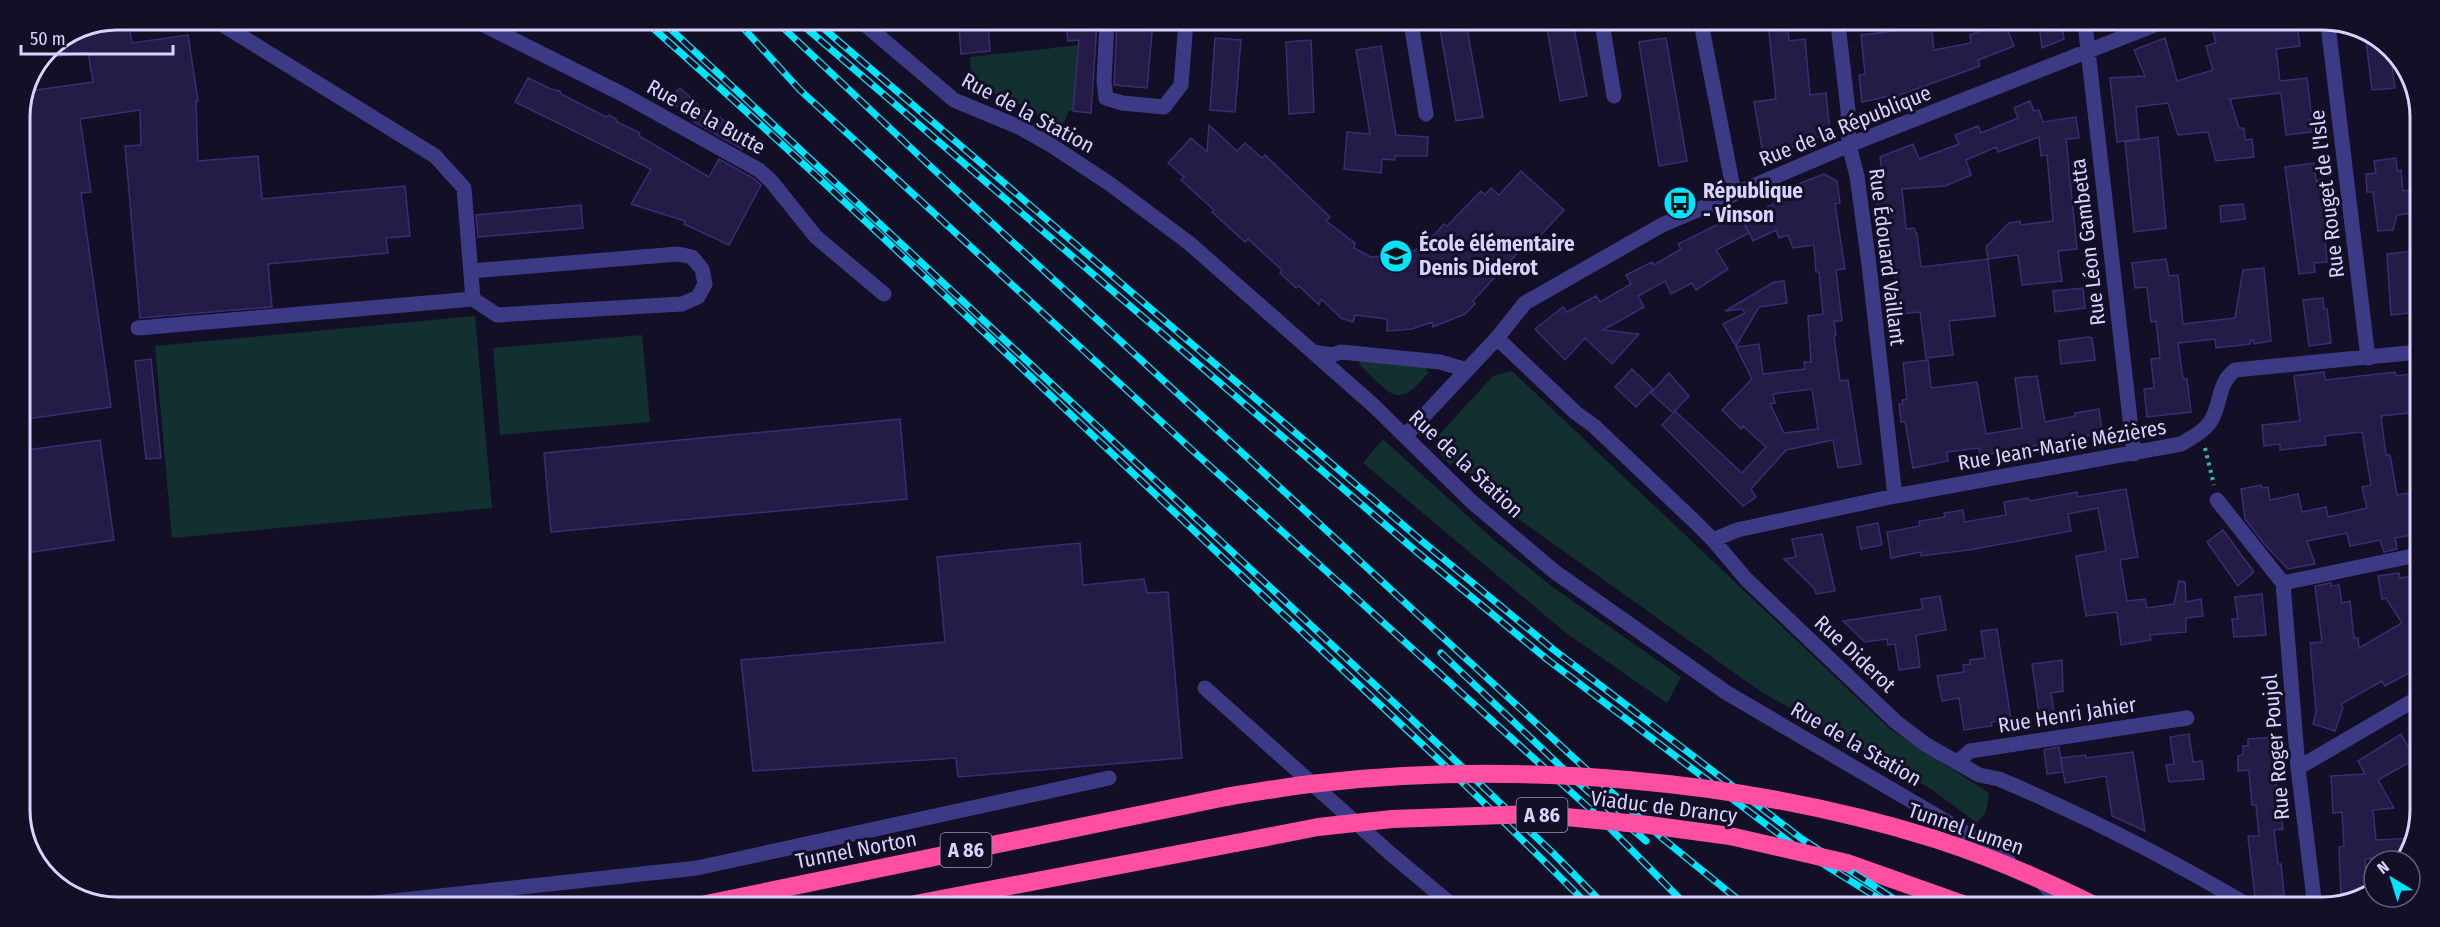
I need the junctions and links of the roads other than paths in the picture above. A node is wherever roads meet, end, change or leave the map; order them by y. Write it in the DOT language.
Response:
graph roads {
  1 [pos="231,30"];
  2 [pos="494,30"];
  3 [pos="872,30"];
  4 [pos="1107,30"];
  5 [pos="1185,30"];
  6 [pos="1412,30"];
  7 [pos="1603,30"];
  8 [pos="1702,30"];
  9 [pos="1839,30"];
  10 [pos="2085,30"];
  11 [pos="2142,30"];
  12 [pos="2329,30"];
  13 [pos="2086,53"];
  14 [pos="1614,96"];
  15 [pos="1426,114"];
  16 [pos="1850,145"];
  17 [pos="1734,193"];
  18 [pos="471,271"];
  19 [pos="885,294"];
  20 [pos="473,299"];
  21 [pos="138,328"];
  22 [pos="1497,338"];
  23 [pos="1311,352"];
  24 [pos="2410,353"];
  25 [pos="2368,358"];
  26 [pos="1467,370"];
  27 [pos="1405,436"];
  28 [pos="2134,454"];
  29 [pos="1895,496"];
  30 [pos="2217,500"];
  31 [pos="1713,540"];
  32 [pos="2410,556"];
  33 [pos="2283,583"];
  34 [pos="1205,688"];
  35 [pos="2410,703"];
  36 [pos="2187,718"];
  37 [pos="1958,762"];
  38 [pos="2298,768"];
  39 [pos="1109,778"];
  40 [pos="1226,797"];
  41 [pos="1814,807"];
  42 [pos="430,897"];
  43 [pos="740,897"];
  44 [pos="952,897"];
  45 [pos="1442,897"];
  46 [pos="1943,897"];
  47 [pos="2056,897"];
  48 [pos="2078,897"];
  49 [pos="2234,897"];
  50 [pos="2314,897"];
  1 -- 18 [label="street"];
  2 -- 19 [label="street, Rue de la Butte"];
  3 -- 23 [label="street, Rue de la Station"];
  4 -- 5 [label="street"];
  6 -- 15 [label="street"];
  7 -- 14 [label="street"];
  8 -- 17 [label="street"];
  9 -- 16 [label="street, Rue Édouard Vaillant"];
  10 -- 13 [label="street, Rue Léon Gambetta"];
  11 -- 13 [label="street, Rue de la République"];
  12 -- 25 [label="street, Rue Rouget de l'Isle"];
  13 -- 16 [label="street, Rue de la République"];
  13 -- 28 [label="street, Rue Léon Gambetta"];
  16 -- 17 [label="street, Rue de la République"];
  16 -- 29 [label="street, Rue Édouard Vaillant"];
  17 -- 22 [label="street, Rue de la République"];
  18 -- 20 [label="street"];
  18 -- 20 [label="street"];
  20 -- 21 [label="street"];
  22 -- 26 [label="street, Rue de la République"];
  22 -- 31 [label="street, Rue Diderot"];
  23 -- 26 [label="street"];
  23 -- 27 [label="street, Rue de la Station"];
  24 -- 25 [label="street"];
  25 -- 28 [label="street, Rue Jean-Marie Mézières"];
  26 -- 27 [label="street, Rue de la République"];
  27 -- 47 [label="street, Rue de la Station"];
  28 -- 29 [label="street, Rue Jean-Marie Mézières"];
  29 -- 31 [label="street, Rue Jean-Marie Mézières"];
  30 -- 33 [label="street"];
  31 -- 37 [label="street, Rue Diderot"];
  32 -- 33 [label="street"];
  33 -- 38 [label="street, Rue Roger Poujol"];
  34 -- 45 [label="street"];
  35 -- 38 [label="street"];
  36 -- 37 [label="street, Rue Henri Jahier"];
  37 -- 49 [label="street, Rue Diderot"];
  38 -- 50 [label="street, Rue Roger Poujol"];
  39 -- 42 [label="street"];
  40 -- 41 [label="highway, Viaduc de Drancy / A 86, bridge"];
  40 -- 43 [label="highway, Tunnel Norton / A 86"];
  41 -- 48 [label="highway, Tunnel Lumen / A 86, bridge"];
  44 -- 46 [label="highway, Viaduc de Drancy / A 86, bridge"];
}
